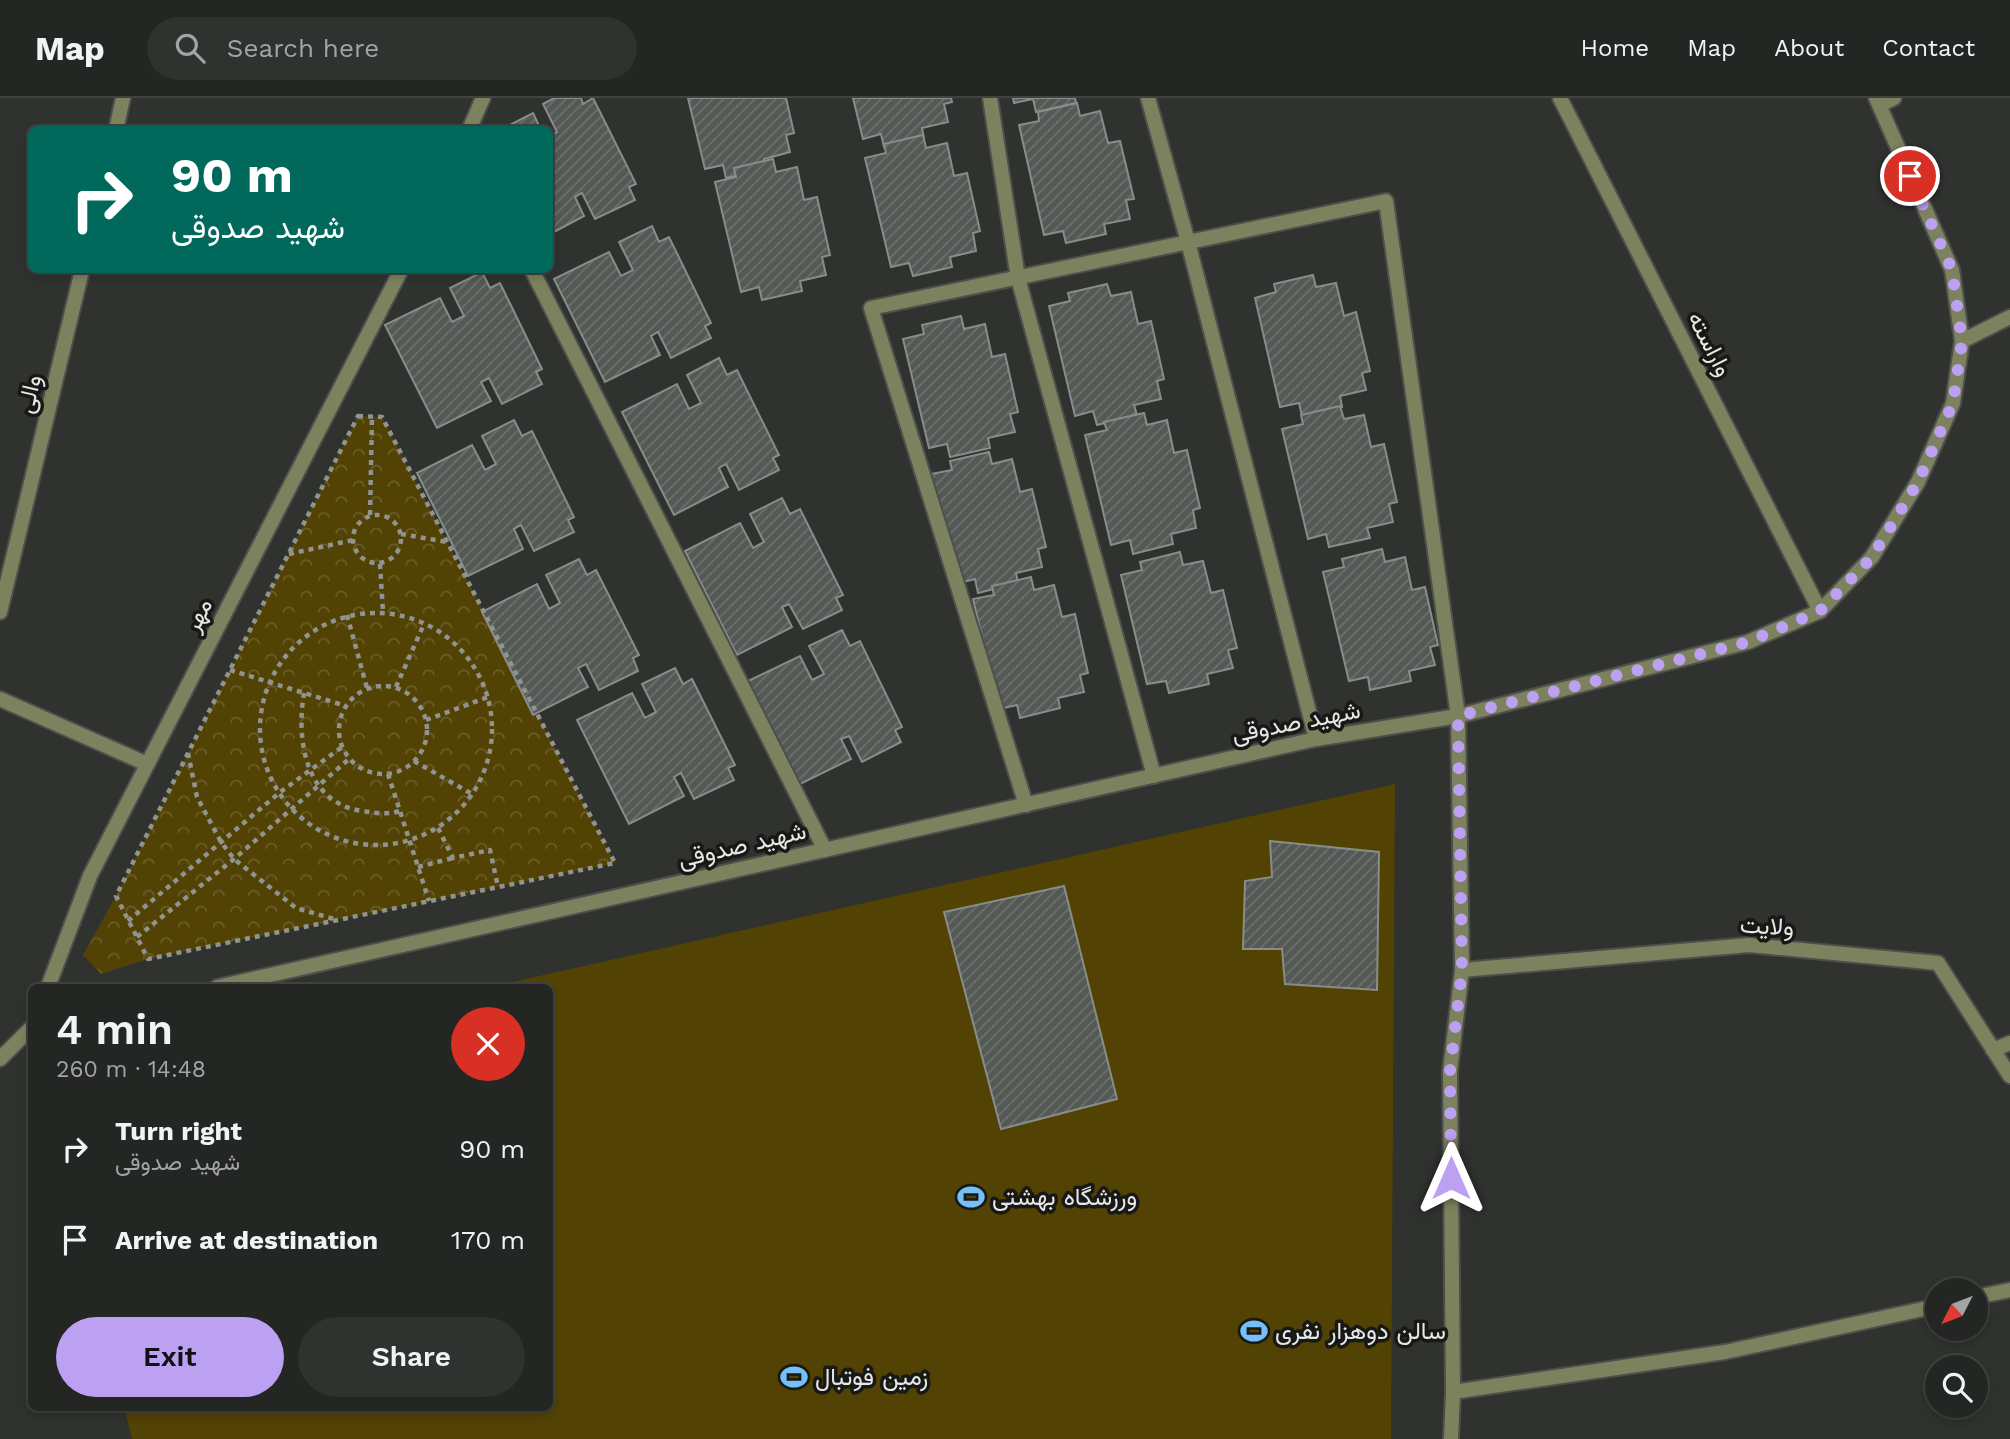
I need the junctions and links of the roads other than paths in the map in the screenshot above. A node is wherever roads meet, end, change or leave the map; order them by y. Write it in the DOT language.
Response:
graph roads {
  1 [pos="123,98"];
  2 [pos="483,98"];
  3 [pos="990,98"];
  4 [pos="1148,98"];
  5 [pos="1560,98"];
  6 [pos="1894,98"];
  7 [pos="1878,102"];
  8 [pos="117,126"];
  9 [pos="471,126"];
  10 [pos="1188,242"];
  11 [pos="81,273"];
  12 [pos="399,273"];
  13 [pos="534,273"];
  14 [pos="1018,278"];
  15 [pos="2010,317"];
  16 [pos="1962,341"];
  17 [pos="1820,611"];
  18 [pos="0,612"];
  19 [pos="0,699"];
  20 [pos="1458,716"];
  21 [pos="1316,739"];
  22 [pos="147,764"];
  23 [pos="1154,776"];
  24 [pos="1026,805"];
  25 [pos="825,850"];
  26 [pos="1462,970"];
  27 [pos="49,984"];
  28 [pos="230,984"];
  29 [pos="28,1031"];
  30 [pos="2010,1044"];
  31 [pos="1993,1050"];
  32 [pos="0,1059"];
  33 [pos="2010,1076"];
  34 [pos="2010,1290"];
  35 [pos="1988,1295"];
  36 [pos="1925,1309"];
  37 [pos="1453,1392"];
  38 [pos="1451,1439"];
  1 -- 8 [label="street"];
  2 -- 9 [label="street"];
  3 -- 14 [label="street"];
  4 -- 10 [label="street"];
  5 -- 17 [label="street, واراسته"];
  6 -- 7 [label="street"];
  7 -- 16 [label="street, شهید صدوقی"];
  10 -- 14 [label="street"];
  10 -- 20 [label="street"];
  10 -- 21 [label="street"];
  11 -- 18 [label="street, والی"];
  12 -- 22 [label="street, مهر"];
  13 -- 25 [label="street"];
  14 -- 23 [label="street"];
  14 -- 24 [label="street"];
  15 -- 16 [label="street"];
  16 -- 17 [label="street, شهید صدوقی"];
  17 -- 20 [label="street, شهید صدوقی"];
  19 -- 22 [label="street"];
  20 -- 21 [label="street, شهید صدوقی"];
  20 -- 26 [label="street"];
  21 -- 23 [label="street, شهید صدوقی"];
  22 -- 27 [label="street, مهر"];
  23 -- 24 [label="street, شهید صدوقی"];
  24 -- 25 [label="street, شهید صدوقی"];
  25 -- 28 [label="street, شهید صدوقی"];
  26 -- 31 [label="street, ولایت"];
  26 -- 37 [label="street"];
  29 -- 32 [label="street"];
  30 -- 31 [label="street"];
  31 -- 33 [label="street, ولایت"];
  34 -- 35 [label="street"];
  36 -- 37 [label="street"];
  37 -- 38 [label="street"];
}
